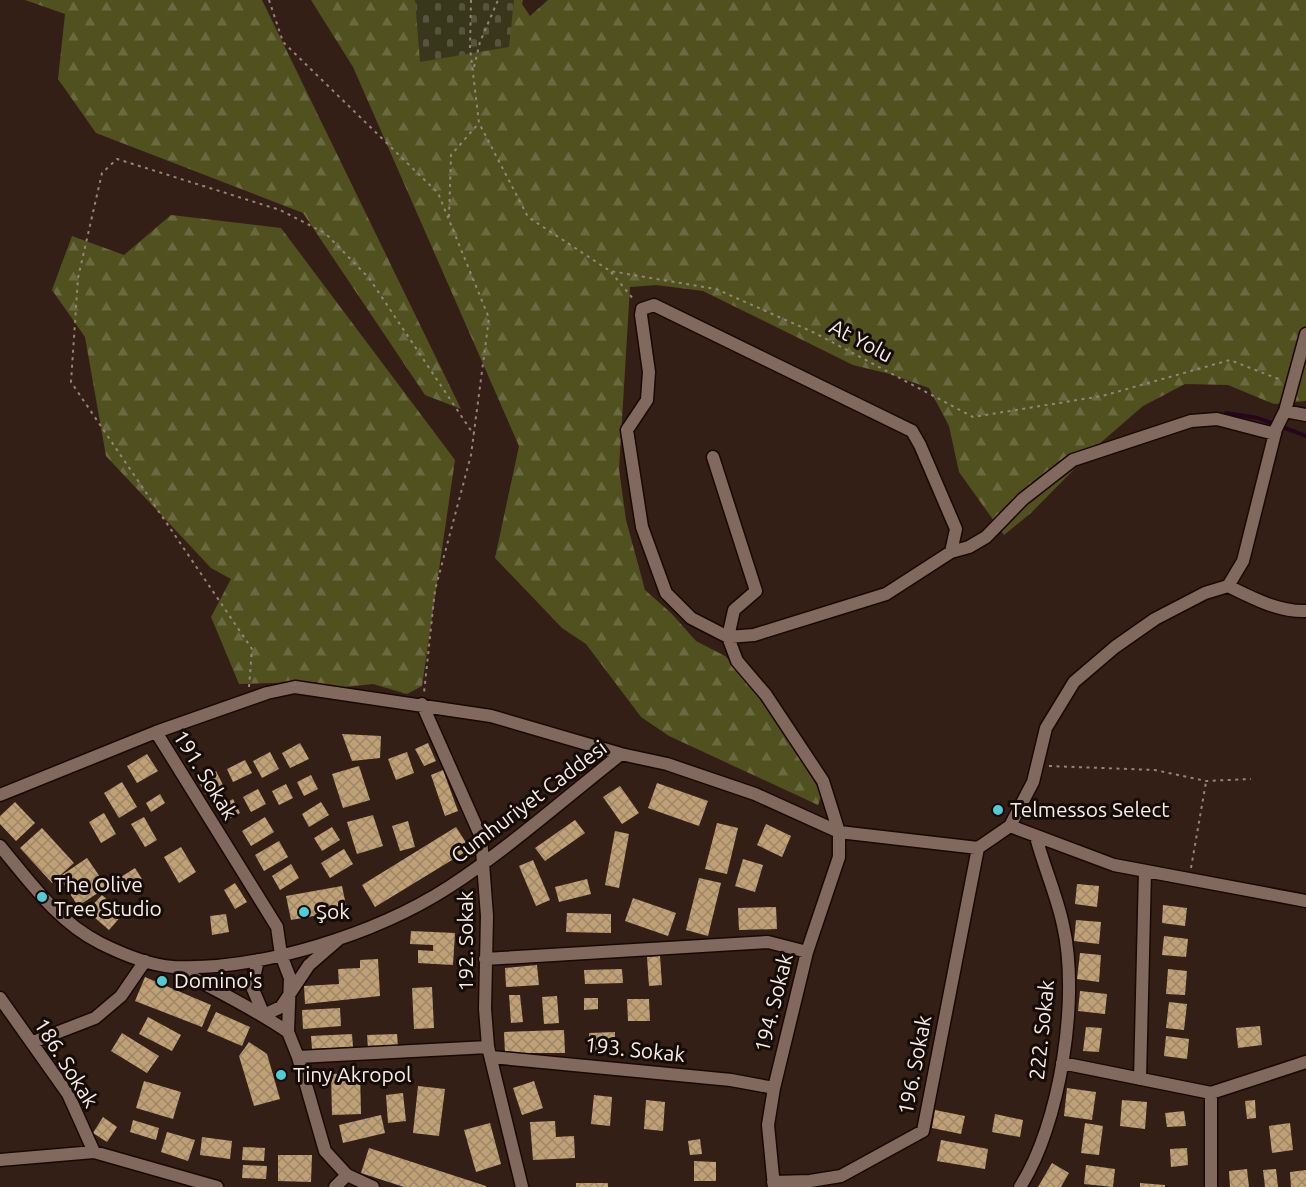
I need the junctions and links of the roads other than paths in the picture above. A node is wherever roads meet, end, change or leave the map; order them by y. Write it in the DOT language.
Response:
graph roads {
  1 [pos="1306,334"];
  2 [pos="1306,415"];
  3 [pos="1279,423"];
  4 [pos="714,457"];
  5 [pos="951,552"];
  6 [pos="1228,586"];
  7 [pos="1306,611"];
  8 [pos="728,637"];
  9 [pos="422,704"];
  10 [pos="156,732"];
  11 [pos="621,754"];
  12 [pos="0,795"];
  13 [pos="1010,826"];
  14 [pos="839,832"];
  15 [pos="1036,837"];
  16 [pos="0,846"];
  17 [pos="978,848"];
  18 [pos="484,862"];
  19 [pos="1145,871"];
  20 [pos="1306,901"];
  21 [pos="343,936"];
  22 [pos="807,952"];
  23 [pos="281,955"];
  24 [pos="485,959"];
  25 [pos="258,960"];
  26 [pos="145,962"];
  27 [pos="173,967"];
  28 [pos="290,992"];
  29 [pos="0,998"];
  30 [pos="264,1015"];
  31 [pos="288,1032"];
  32 [pos="33,1042"];
  33 [pos="490,1052"];
  34 [pos="298,1057"];
  35 [pos="1306,1062"];
  36 [pos="1062,1063"];
  37 [pos="1140,1079"];
  38 [pos="774,1088"];
  39 [pos="1211,1093"];
  40 [pos="94,1152"];
  41 [pos="0,1160"];
  42 [pos="347,1175"];
  43 [pos="774,1184"];
  44 [pos="217,1187"];
  45 [pos="335,1187"];
  46 [pos="372,1187"];
  47 [pos="522,1187"];
  48 [pos="1020,1187"];
  49 [pos="1211,1187"];
  1 -- 3 [label="street"];
  2 -- 3 [label="street"];
  3 -- 5 [label="street"];
  3 -- 6 [label="street"];
  4 -- 8 [label="street"];
  5 -- 8 [label="street"];
  5 -- 8 [label="street"];
  6 -- 7 [label="street"];
  6 -- 13 [label="street"];
  8 -- 14 [label="street"];
  9 -- 10 [label="street"];
  9 -- 11 [label="street"];
  9 -- 18 [label="street, 192. Sokak"];
  10 -- 12 [label="street, 191. Sokak"];
  10 -- 23 [label="street, 191. Sokak"];
  11 -- 14 [label="street, Cumhuriyet Caddesi"];
  11 -- 18 [label="street, Cumhuriyet Caddesi"];
  13 -- 15 [label="street"];
  13 -- 17 [label="street"];
  14 -- 17 [label="street, Cumhuriyet Caddesi"];
  14 -- 22 [label="street, 194. Sokak"];
  15 -- 19 [label="street"];
  15 -- 36 [label="street, 222. Sokak"];
  16 -- 26 [label="street, Cumhuriyet Caddesi"];
  17 -- 43 [label="street, 196. Sokak"];
  18 -- 21 [label="street, Cumhuriyet Caddesi"];
  18 -- 24 [label="street, 192. Sokak"];
  19 -- 20 [label="street"];
  19 -- 37 [label="street"];
  21 -- 23 [label="street, Cumhuriyet Caddesi"];
  21 -- 28 [label="street"];
  22 -- 24 [label="street"];
  22 -- 38 [label="street, 194. Sokak"];
  23 -- 25 [label="street, Cumhuriyet Caddesi"];
  23 -- 28 [label="street"];
  24 -- 33 [label="street, 192. Sokak"];
  25 -- 27 [label="street, Cumhuriyet Caddesi"];
  25 -- 30 [label="street"];
  26 -- 27 [label="street, Cumhuriyet Caddesi"];
  26 -- 32 [label="street"];
  27 -- 30 [label="street"];
  28 -- 30 [label="street"];
  28 -- 31 [label="street"];
  29 -- 32 [label="street, 186. Sokak"];
  30 -- 31 [label="street"];
  31 -- 34 [label="street"];
  32 -- 40 [label="street, 186. Sokak"];
  33 -- 34 [label="street, 193. Sokak"];
  33 -- 38 [label="street, 193. Sokak"];
  33 -- 47 [label="street, 192. Sokak"];
  34 -- 42 [label="street"];
  35 -- 39 [label="street"];
  36 -- 37 [label="street"];
  36 -- 48 [label="street, 222. Sokak"];
  37 -- 39 [label="street"];
  38 -- 43 [label="street, 194. Sokak"];
  39 -- 49 [label="street"];
  40 -- 41 [label="street"];
  40 -- 44 [label="street"];
  42 -- 45 [label="street"];
  42 -- 46 [label="street"];
}
